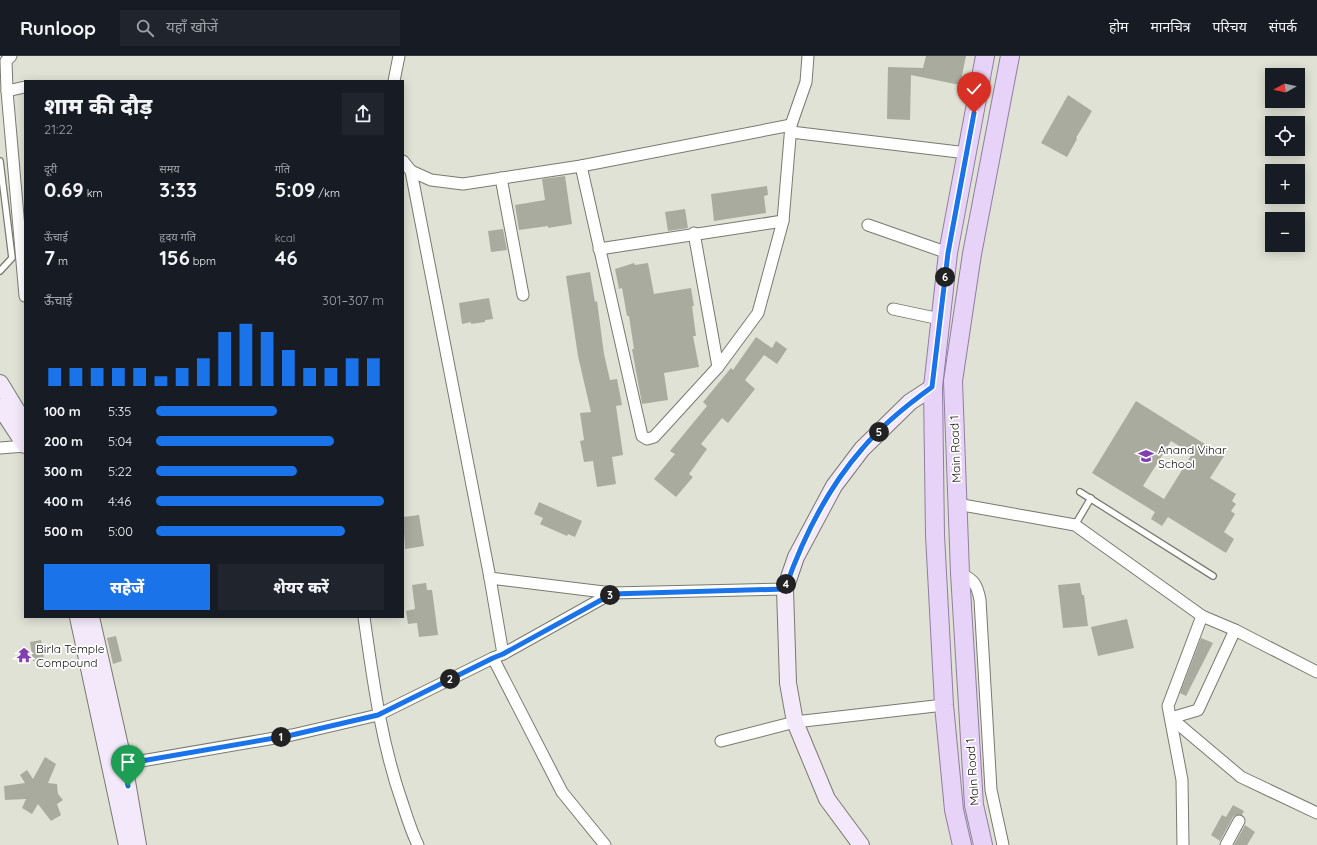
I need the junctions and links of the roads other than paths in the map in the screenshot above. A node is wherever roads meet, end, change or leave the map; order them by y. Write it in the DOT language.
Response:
graph roads {
  1 [pos="11,56"];
  2 [pos="399,56"];
  3 [pos="808,56"];
  4 [pos="985,56"];
  5 [pos="1010,56"];
  6 [pos="394,80"];
  7 [pos="24,87"];
  8 [pos="7,91"];
  9 [pos="791,128"];
  10 [pos="967,153"];
  11 [pos="0,161"];
  12 [pos="404,162"];
  13 [pos="582,166"];
  14 [pos="411,171"];
  15 [pos="501,178"];
  16 [pos="783,221"];
  17 [pos="868,225"];
  18 [pos="694,233"];
  19 [pos="599,249"];
  20 [pos="948,253"];
  21 [pos="0,271"];
  22 [pos="24,285"];
  23 [pos="523,295"];
  24 [pos="893,309"];
  25 [pos="940,319"];
  26 [pos="718,367"];
  27 [pos="0,383"];
  28 [pos="932,387"];
  29 [pos="0,407"];
  30 [pos="24,422"];
  31 [pos="24,443"];
  32 [pos="24,445"];
  33 [pos="0,448"];
  34 [pos="1080,492"];
  35 [pos="1091,498"];
  36 [pos="957,504"];
  37 [pos="1075,525"];
  38 [pos="960,572"];
  39 [pos="1213,576"];
  40 [pos="490,578"];
  41 [pos="785,589"];
  42 [pos="612,594"];
  43 [pos="1202,616"];
  44 [pos="78,618"];
  45 [pos="91,618"];
  46 [pos="364,618"];
  47 [pos="1235,630"];
  48 [pos="498,656"];
  49 [pos="1317,672"];
  50 [pos="944,705"];
  51 [pos="378,715"];
  52 [pos="1171,718"];
  53 [pos="795,722"];
  54 [pos="721,741"];
  55 [pos="124,764"];
  56 [pos="1317,813"];
  57 [pos="1239,821"];
  58 [pos="126,845"];
  59 [pos="138,845"];
  60 [pos="418,845"];
  61 [pos="605,845"];
  62 [pos="861,845"];
  63 [pos="962,845"];
  64 [pos="982,845"];
  65 [pos="1003,845"];
  66 [pos="1183,845"];
  67 [pos="1226,845"];
  1 -- 8 [label="street"];
  2 -- 6 [label="street"];
  3 -- 9 [label="street"];
  4 -- 10 [label="main road, Main Road 1"];
  5 -- 36 [label="main road, Main Road 1"];
  7 -- 8 [label="street"];
  8 -- 22 [label="street"];
  9 -- 10 [label="street"];
  9 -- 13 [label="street"];
  9 -- 16 [label="street"];
  10 -- 20 [label="main road, Main Road 1"];
  11 -- 21 [label="lane"];
  12 -- 14 [label="street"];
  13 -- 15 [label="street"];
  13 -- 19 [label="street"];
  14 -- 15 [label="street"];
  14 -- 40 [label="street"];
  15 -- 23 [label="street"];
  16 -- 18 [label="street"];
  16 -- 26 [label="street"];
  17 -- 20 [label="street"];
  18 -- 19 [label="street"];
  18 -- 26 [label="street"];
  19 -- 26 [label="street"];
  20 -- 25 [label="main road, Main Road 1"];
  24 -- 25 [label="street"];
  25 -- 28 [label="main road, Main Road 1"];
  27 -- 30 [label="street"];
  28 -- 41 [label="street"];
  28 -- 50 [label="main road, Main Road 1"];
  29 -- 31 [label="street"];
  32 -- 33 [label="street"];
  34 -- 35 [label="lane"];
  35 -- 37 [label="lane"];
  35 -- 39 [label="lane"];
  36 -- 37 [label="street"];
  36 -- 38 [label="main road, Main Road 1"];
  37 -- 43 [label="street"];
  38 -- 64 [label="main road, Main Road 1"];
  38 -- 65 [label="street"];
  40 -- 42 [label="street"];
  40 -- 48 [label="street"];
  41 -- 42 [label="street"];
  41 -- 53 [label="street"];
  42 -- 48 [label="street"];
  43 -- 47 [label="street"];
  43 -- 52 [label="street"];
  44 -- 58 [label="street"];
  45 -- 55 [label="street"];
  46 -- 51 [label="street"];
  47 -- 49 [label="street"];
  47 -- 52 [label="street"];
  48 -- 51 [label="street"];
  48 -- 61 [label="street"];
  50 -- 53 [label="street"];
  50 -- 63 [label="main road, Main Road 1"];
  51 -- 55 [label="street"];
  51 -- 60 [label="street"];
  52 -- 56 [label="street"];
  52 -- 66 [label="street"];
  53 -- 54 [label="street"];
  53 -- 62 [label="street"];
  55 -- 59 [label="street"];
  57 -- 67 [label="street"];
}
